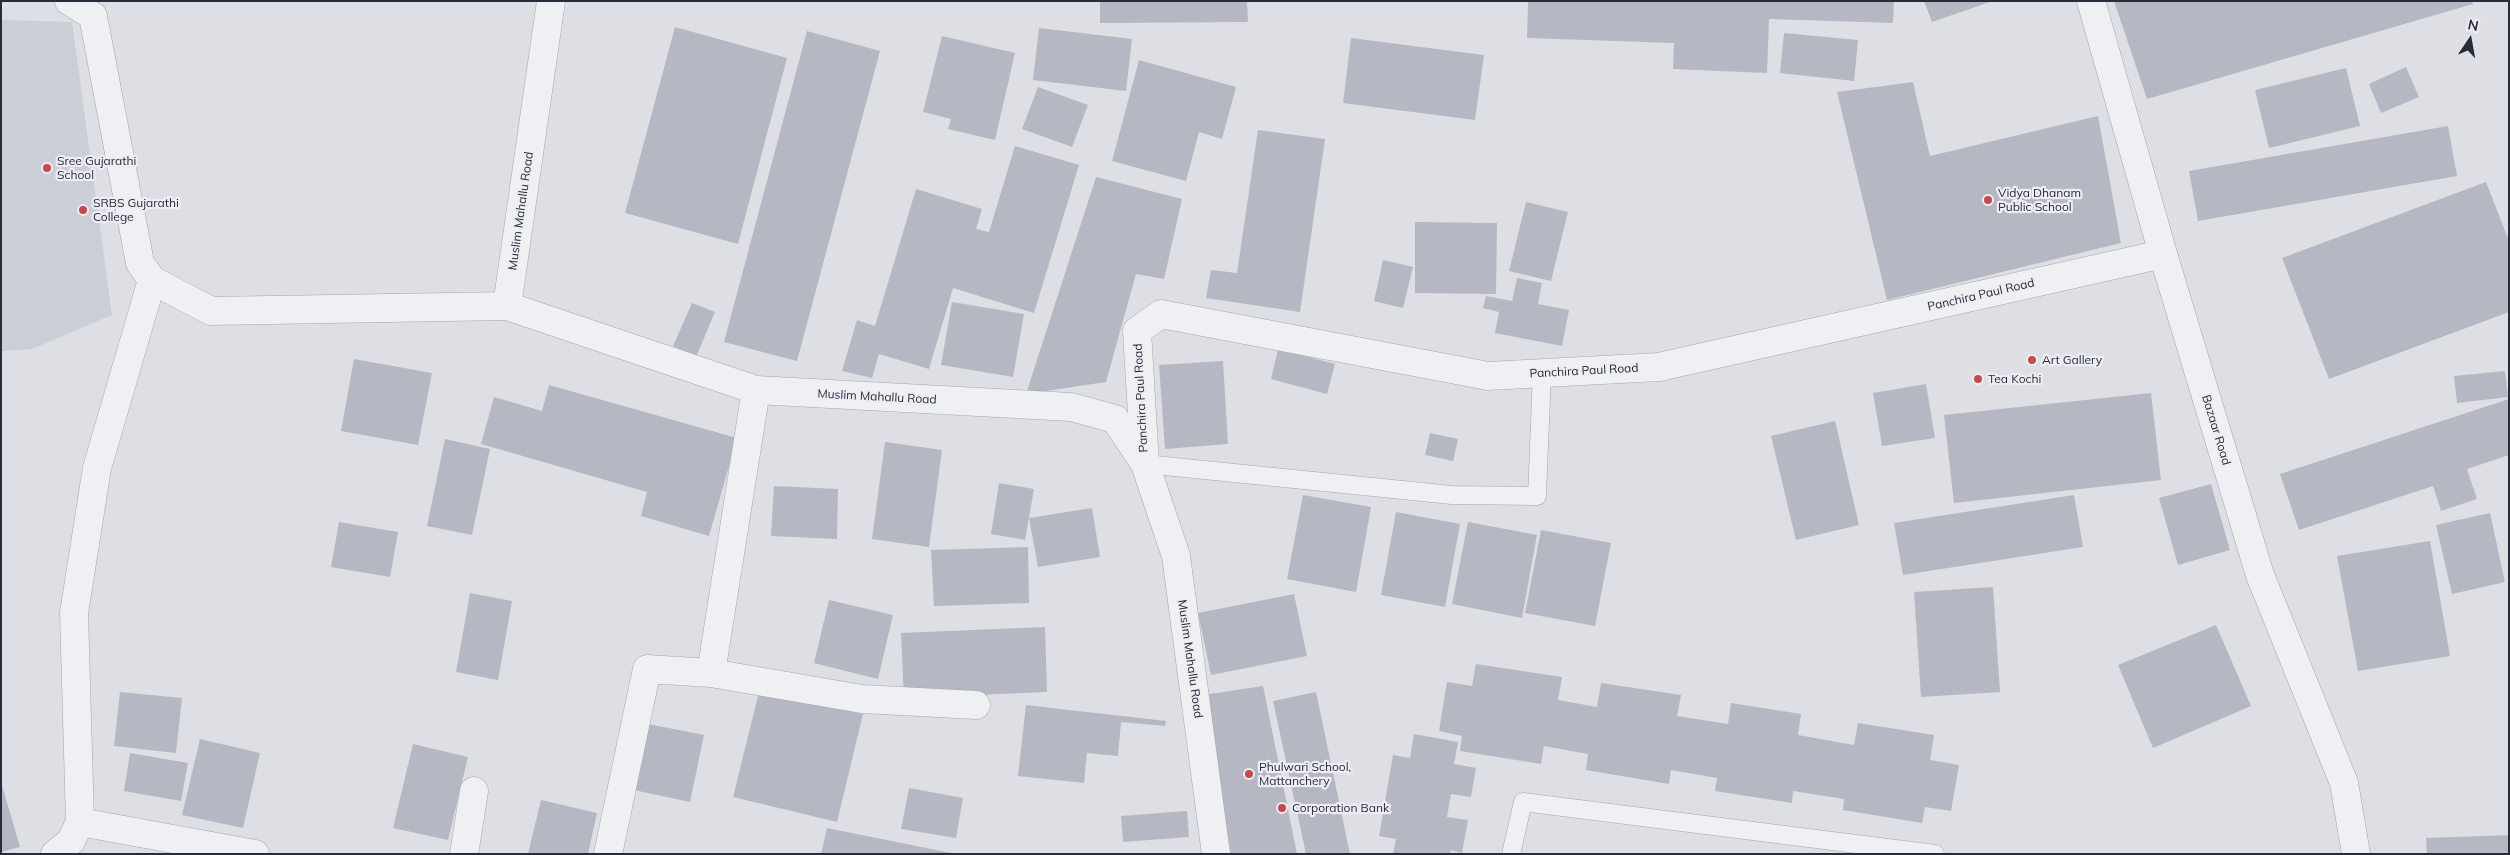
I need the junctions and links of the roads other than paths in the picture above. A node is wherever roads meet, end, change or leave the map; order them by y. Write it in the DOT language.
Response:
graph roads {
  1 [pos="69,1"];
  2 [pos="551,1"];
  3 [pos="2091,1"];
  4 [pos="2163,254"];
  5 [pos="152,280"];
  6 [pos="507,306"];
  7 [pos="1542,372"];
  8 [pos="756,390"];
  9 [pos="1145,464"];
  10 [pos="711,672"];
  11 [pos="976,705"];
  12 [pos="474,791"];
  13 [pos="80,822"];
  14 [pos="171,847"];
  15 [pos="56,854"];
  16 [pos="255,854"];
  17 [pos="464,854"];
  18 [pos="608,854"];
  19 [pos="1216,854"];
  20 [pos="1511,854"];
  21 [pos="1935,854"];
  22 [pos="2356,854"];
  1 -- 5 [label="street"];
  2 -- 6 [label="street, Muslim Mahallu Road"];
  3 -- 4 [label="street, Bazaar Road"];
  4 -- 7 [label="street, Panchira Paul Road"];
  4 -- 22 [label="street, Bazaar Road"];
  5 -- 6 [label="street"];
  5 -- 13 [label="street"];
  6 -- 8 [label="street, Muslim Mahallu Road"];
  7 -- 9 [label="lane"];
  7 -- 9 [label="street, Panchira Paul Road"];
  8 -- 9 [label="street, Muslim Mahallu Road"];
  8 -- 10 [label="street"];
  9 -- 19 [label="street, Muslim Mahallu Road"];
  10 -- 11 [label="street"];
  10 -- 18 [label="street"];
  12 -- 17 [label="street"];
  13 -- 14 [label="street"];
  13 -- 15 [label="street"];
  14 -- 16 [label="street"];
  20 -- 21 [label="lane"];
}
